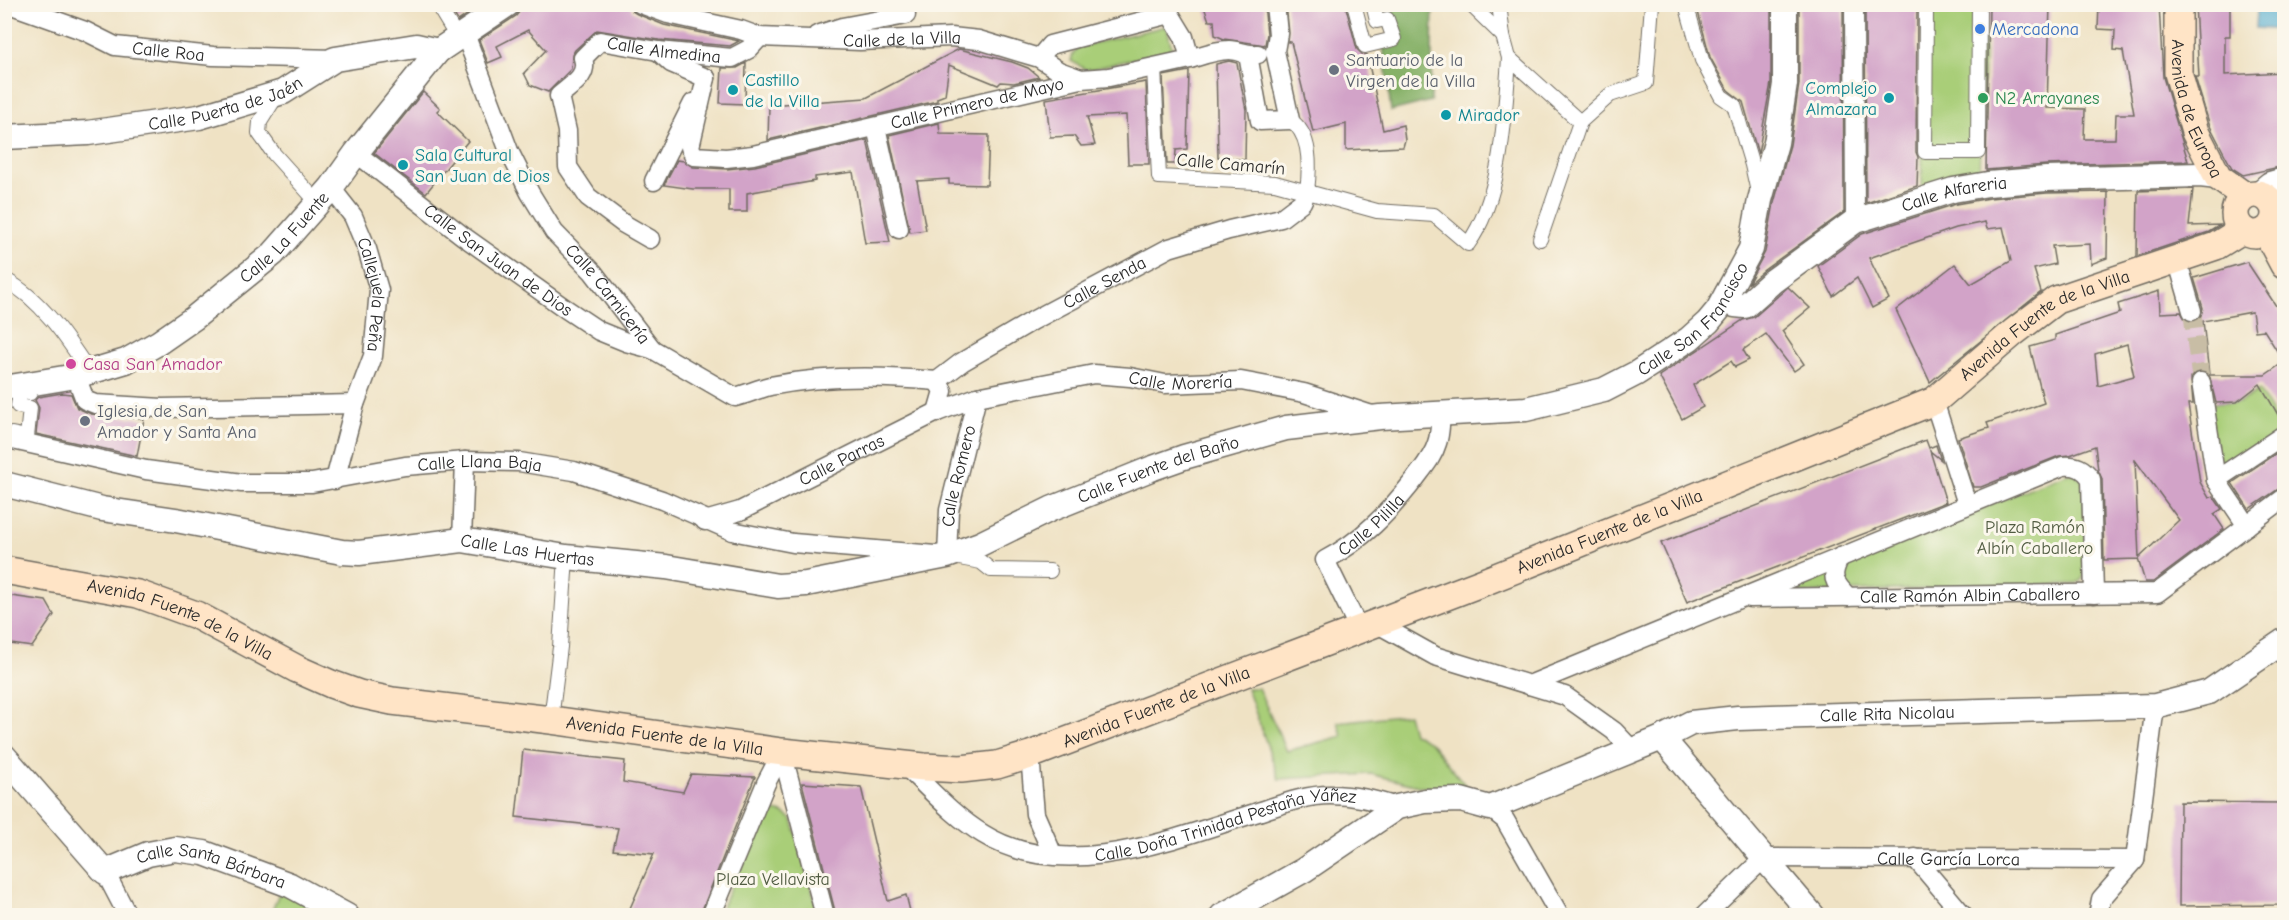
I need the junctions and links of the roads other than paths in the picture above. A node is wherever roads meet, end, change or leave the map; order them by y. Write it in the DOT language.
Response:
graph roads {
  1 [pos="9,4"];
  2 [pos="443,4"];
  3 [pos="642,4"];
  4 [pos="905,4"];
  5 [pos="1275,4"];
  6 [pos="1354,4"];
  7 [pos="1373,4"];
  8 [pos="1470,4"];
  9 [pos="1498,4"];
  10 [pos="1652,4"];
  11 [pos="1686,4"];
  12 [pos="1785,4"];
  13 [pos="1854,4"];
  14 [pos="1926,4"];
  15 [pos="1979,4"];
  16 [pos="2178,4"];
  17 [pos="507,5"];
  18 [pos="1503,36"];
  19 [pos="760,37"];
  20 [pos="803,39"];
  21 [pos="453,41"];
  22 [pos="657,51"];
  23 [pos="1275,51"];
  24 [pos="1248,55"];
  25 [pos="1039,58"];
  26 [pos="1509,58"];
  27 [pos="335,59"];
  28 [pos="1190,59"];
  29 [pos="1154,67"];
  30 [pos="706,78"];
  31 [pos="1081,79"];
  32 [pos="278,93"];
  33 [pos="1290,120"];
  34 [pos="1580,122"];
  35 [pos="876,127"];
  36 [pos="4,137"];
  37 [pos="356,153"];
  38 [pos="2218,177"];
  39 [pos="2284,180"];
  40 [pos="654,181"];
  41 [pos="1307,191"];
  42 [pos="324,195"];
  43 [pos="1760,200"];
  44 [pos="2262,213"];
  45 [pos="1855,221"];
  46 [pos="899,229"];
  47 [pos="650,239"];
  48 [pos="1540,239"];
  49 [pos="2177,259"];
  50 [pos="2284,265"];
  51 [pos="4,279"];
  52 [pos="1727,294"];
  53 [pos="2192,311"];
  54 [pos="652,350"];
  55 [pos="83,374"];
  56 [pos="937,381"];
  57 [pos="2201,382"];
  58 [pos="4,389"];
  59 [pos="977,397"];
  60 [pos="1934,401"];
  61 [pos="355,404"];
  62 [pos="937,412"];
  63 [pos="1441,415"];
  64 [pos="1380,417"];
  65 [pos="4,432"];
  66 [pos="2282,436"];
  67 [pos="4,438"];
  68 [pos="465,461"];
  69 [pos="335,480"];
  70 [pos="2216,480"];
  71 [pos="4,484"];
  72 [pos="2284,498"];
  73 [pos="1968,504"];
  74 [pos="705,521"];
  75 [pos="2247,526"];
  76 [pos="462,540"];
  77 [pos="947,556"];
  78 [pos="566,557"];
  79 [pos="1840,557"];
  80 [pos="4,570"];
  81 [pos="1050,571"];
  82 [pos="2094,594"];
  83 [pos="1848,597"];
  84 [pos="1739,598"];
  85 [pos="1367,626"];
  86 [pos="2284,641"];
  87 [pos="1528,686"];
  88 [pos="2156,706"];
  89 [pos="551,720"];
  90 [pos="1662,738"];
  91 [pos="1632,750"];
  92 [pos="782,752"];
  93 [pos="1030,754"];
  94 [pos="4,756"];
  95 [pos="904,765"];
  96 [pos="1397,807"];
  97 [pos="1490,808"];
  98 [pos="1053,855"];
  99 [pos="1764,858"];
  100 [pos="1915,858"];
  101 [pos="2135,860"];
  102 [pos="105,872"];
  103 [pos="128,915"];
  104 [pos="347,915"];
  105 [pos="711,915"];
  106 [pos="825,915"];
  107 [pos="1221,915"];
  108 [pos="1560,915"];
  109 [pos="1704,915"];
  110 [pos="1813,915"];
  111 [pos="1964,915"];
  112 [pos="2098,915"];
  1 -- 27 [label="street, Calle Roa"];
  2 -- 21 [label="street"];
  3 -- 19 [label="street, Calle de la Villa"];
  4 -- 20 [label="street"];
  5 -- 23 [label="street"];
  6 -- 7 [label="street"];
  8 -- 18 [label="street"];
  9 -- 18 [label="street"];
  10 -- 34 [label="street"];
  11 -- 43 [label="street"];
  12 -- 43 [label="street, Calle San Francisco"];
  13 -- 45 [label="street"];
  14 -- 15 [label="street"];
  16 -- 38 [label="main road, Avenida de Europa"];
  17 -- 21 [label="street, Calle La Fuente"];
  18 -- 26 [label="street"];
  19 -- 20 [label="street, Calle de la Villa"];
  19 -- 22 [label="street, Calle Almedina"];
  20 -- 25 [label="street, Calle de la Villa"];
  21 -- 27 [label="street, Calle Puerta de Jaén"];
  21 -- 37 [label="street, Calle La Fuente"];
  21 -- 54 [label="street, Calle Carnicería"];
  22 -- 30 [label="street"];
  22 -- 47 [label="street, Calle Almedina"];
  23 -- 24 [label="street, Calle de la Villa"];
  23 -- 33 [label="street"];
  24 -- 28 [label="street, Calle de la Villa"];
  24 -- 33 [label="street"];
  25 -- 28 [label="street"];
  25 -- 31 [label="street, Calle de la Villa"];
  26 -- 34 [label="street"];
  26 -- 41 [label="street, Calle Camarín"];
  27 -- 32 [label="street, Calle Puerta de Jaén"];
  28 -- 29 [label="street, Calle de la Villa"];
  29 -- 31 [label="street, Calle de la Villa"];
  29 -- 41 [label="street, Calle Camarín"];
  30 -- 35 [label="street, Calle Primero de Mayo"];
  30 -- 40 [label="street"];
  31 -- 35 [label="street, Calle Primero de Mayo"];
  32 -- 36 [label="street, Calle Puerta de Jaén"];
  32 -- 42 [label="street"];
  33 -- 41 [label="street"];
  34 -- 48 [label="street"];
  35 -- 46 [label="street, Calle Primero de Mayo"];
  37 -- 42 [label="street, Calle La Fuente"];
  37 -- 54 [label="street, Calle San Juan de Dios"];
  38 -- 44 [label="main road, Avenida de Europa"];
  38 -- 45 [label="street, Calle Alfareria"];
  39 -- 44 [label="street"];
  41 -- 56 [label="street, Calle Senda"];
  42 -- 55 [label="street, Calle La Fuente"];
  42 -- 61 [label="street, Callejuela Peña"];
  43 -- 52 [label="street, Calle San Francisco"];
  44 -- 49 [label="main road, Avenida Fuente de la Villa"];
  44 -- 50 [label="main road, Avenida de Europa"];
  45 -- 52 [label="street, Calle Alfareria"];
  49 -- 53 [label="street"];
  49 -- 60 [label="main road, Avenida Fuente de la Villa"];
  51 -- 55 [label="street"];
  52 -- 63 [label="street, Calle San Francisco"];
  54 -- 56 [label="street, Calle Carnicería"];
  55 -- 58 [label="street, Calle La Fuente"];
  55 -- 61 [label="street"];
  56 -- 62 [label="street"];
  57 -- 70 [label="street"];
  58 -- 65 [label="street"];
  59 -- 62 [label="street, Calle Parras"];
  59 -- 64 [label="street, Calle Morería"];
  59 -- 77 [label="street, Calle Romero"];
  60 -- 73 [label="street"];
  60 -- 85 [label="main road, Avenida Fuente de la Villa"];
  61 -- 69 [label="street, Callejuela Peña"];
  62 -- 74 [label="street, Calle Parras"];
  63 -- 64 [label="street, Calle San Francisco"];
  63 -- 85 [label="street, Calle Pililla"];
  64 -- 77 [label="street, Calle Fuente del Baño"];
  66 -- 70 [label="street"];
  67 -- 69 [label="street, Calle Llana Baja"];
  68 -- 69 [label="street, Calle Llana Baja"];
  68 -- 74 [label="street, Calle Llana Baja"];
  68 -- 76 [label="street"];
  70 -- 75 [label="street"];
  71 -- 76 [label="street, Calle Las Huertas"];
  72 -- 75 [label="street"];
  73 -- 79 [label="street, Calle Ramón Albin Caballero"];
  73 -- 82 [label="street, Calle Ramón Albin Caballero"];
  74 -- 77 [label="street, Calle Llana Baja"];
  75 -- 82 [label="street, Calle Ramón Albin Caballero"];
  76 -- 78 [label="street, Calle Las Huertas"];
  77 -- 78 [label="street, Calle Las Huertas"];
  77 -- 81 [label="street, Calle Las Huertas"];
  78 -- 89 [label="street"];
  79 -- 83 [label="street, Calle Ramón Albin Caballero"];
  79 -- 84 [label="street, Calle Ramón Albin Caballero"];
  80 -- 89 [label="main road, Avenida Fuente de la Villa"];
  82 -- 83 [label="street, Calle Ramón Albin Caballero"];
  83 -- 84 [label="street, Calle Ramón Albin Caballero"];
  84 -- 87 [label="street, Calle Ramón Albin Caballero"];
  85 -- 87 [label="street"];
  85 -- 93 [label="main road, Avenida Fuente de la Villa"];
  86 -- 88 [label="street, Calle Rita Nicolau"];
  87 -- 91 [label="street"];
  88 -- 90 [label="street, Calle Rita Nicolau"];
  88 -- 101 [label="street"];
  89 -- 92 [label="main road, Avenida Fuente de la Villa"];
  90 -- 91 [label="street, Calle Rita Nicolau"];
  90 -- 99 [label="street"];
  91 -- 97 [label="street, Calle Rita Nicolau"];
  92 -- 95 [label="main road, Avenida Fuente de la Villa"];
  92 -- 105 [label="street"];
  92 -- 106 [label="street"];
  93 -- 95 [label="main road, Avenida Fuente de la Villa"];
  93 -- 98 [label="street"];
  94 -- 102 [label="street"];
  95 -- 98 [label="street, Calle Doña Trinidad Pestaña Yáñez"];
  96 -- 97 [label="street"];
  96 -- 98 [label="street, Calle Doña Trinidad Pestaña Yáñez"];
  96 -- 107 [label="street"];
  97 -- 108 [label="street"];
  99 -- 100 [label="street, Calle García Lorca"];
  99 -- 109 [label="street"];
  99 -- 110 [label="street"];
  100 -- 101 [label="street, Calle García Lorca"];
  100 -- 111 [label="street"];
  101 -- 112 [label="street"];
  102 -- 103 [label="street"];
  102 -- 104 [label="street, Calle Santa Bárbara"];
}
